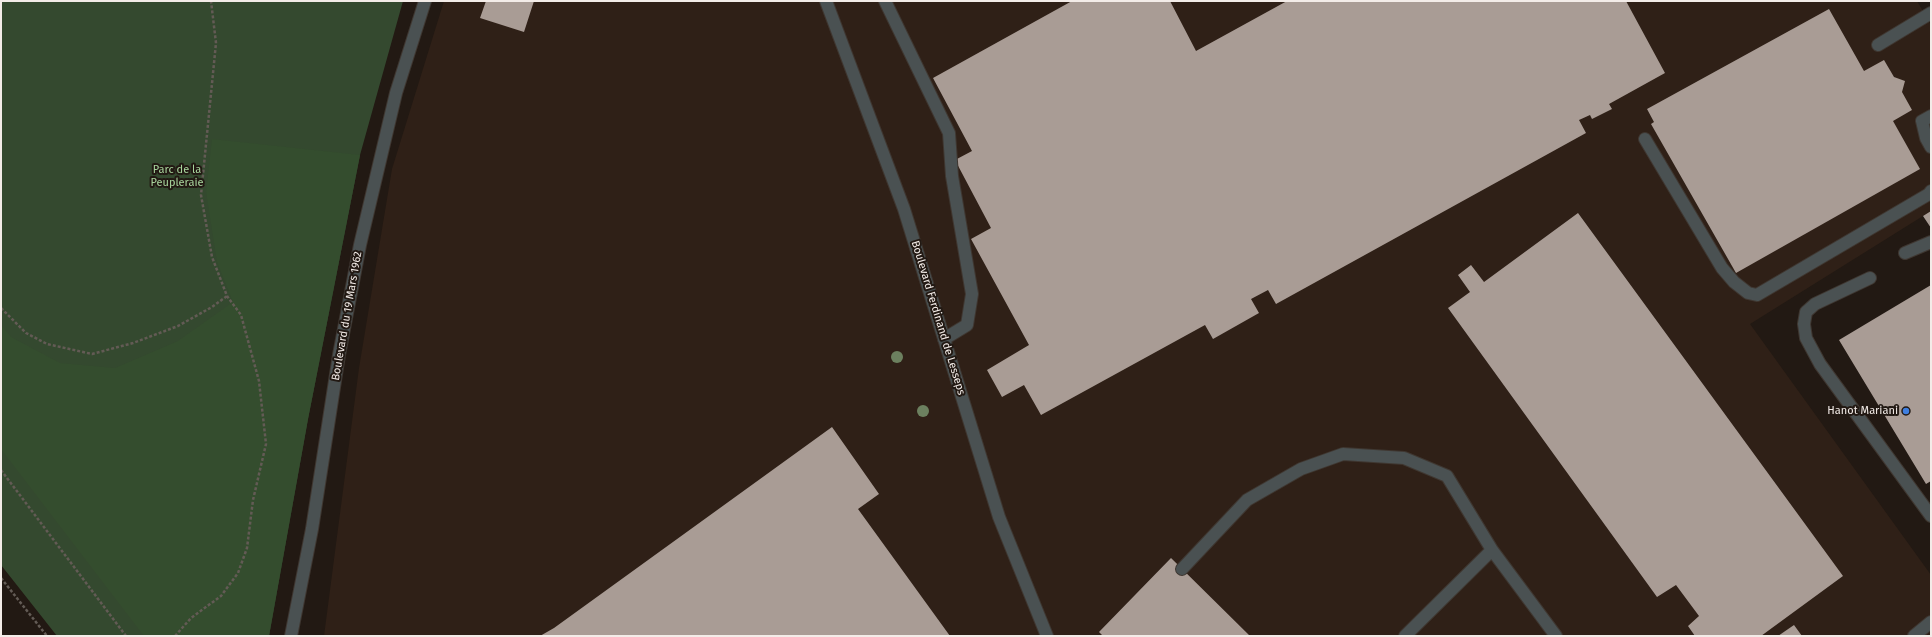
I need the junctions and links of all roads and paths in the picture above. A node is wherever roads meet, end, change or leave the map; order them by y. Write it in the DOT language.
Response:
graph roads {
  1 [pos="211,1"];
  2 [pos="425,1"];
  3 [pos="826,1"];
  4 [pos="885,1"];
  5 [pos="1931,13"];
  6 [pos="1878,45"];
  7 [pos="1931,116"];
  8 [pos="1646,139"];
  9 [pos="1931,148"];
  10 [pos="1931,191"];
  11 [pos="1931,242"];
  12 [pos="1905,254"];
  13 [pos="1870,278"];
  14 [pos="226,296"];
  15 [pos="1,308"];
  16 [pos="944,339"];
  17 [pos="1,470"];
  18 [pos="1931,516"];
  19 [pos="1492,550"];
  20 [pos="1182,569"];
  21 [pos="1,578"];
  22 [pos="1931,622"];
  23 [pos="47,636"];
  24 [pos="126,636"];
  25 [pos="175,636"];
  26 [pos="291,636"];
  27 [pos="1047,636"];
  28 [pos="1405,636"];
  29 [pos="1556,636"];
  30 [pos="1914,636"];
  1 -- 14 [label="path"];
  2 -- 26 [label="street, Boulevard du 19 Mars 1962"];
  3 -- 16 [label="street, Boulevard Ferdinand de Lesseps"];
  4 -- 16 [label="street"];
  5 -- 6 [label="street"];
  7 -- 9 [label="street"];
  8 -- 10 [label="street"];
  11 -- 12 [label="street"];
  13 -- 18 [label="street"];
  14 -- 15 [label="path"];
  14 -- 25 [label="path"];
  16 -- 27 [label="street, Boulevard Ferdinand de Lesseps"];
  17 -- 24 [label="path"];
  19 -- 20 [label="street"];
  19 -- 28 [label="street"];
  19 -- 29 [label="street"];
  21 -- 23 [label="path"];
  22 -- 30 [label="street"];
}
